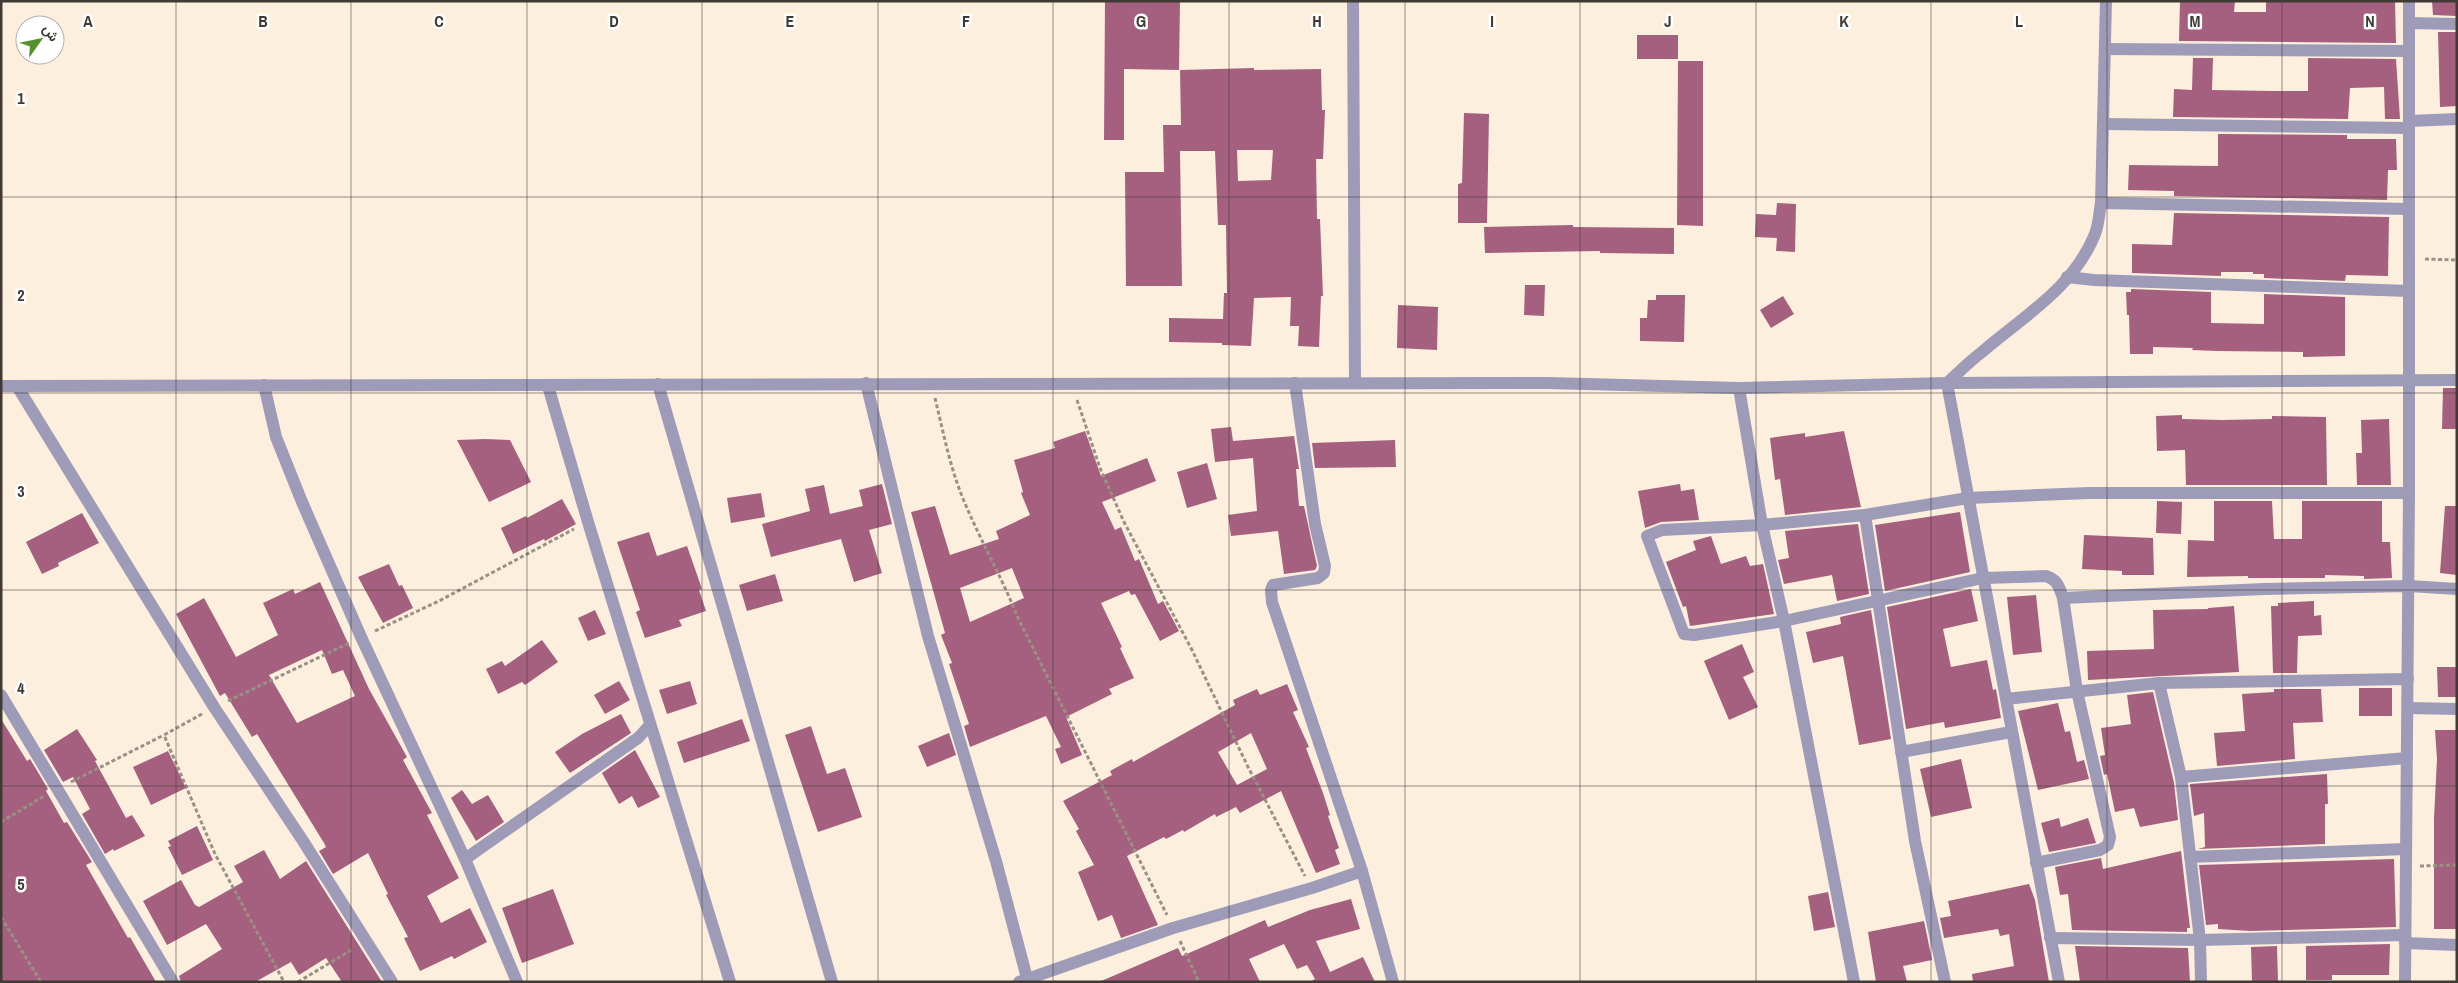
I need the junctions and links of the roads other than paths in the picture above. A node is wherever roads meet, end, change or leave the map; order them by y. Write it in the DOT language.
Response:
graph roads {
  1 [pos="1353,1"];
  2 [pos="2106,1"];
  3 [pos="2409,1"];
  4 [pos="2409,23"];
  5 [pos="2457,24"];
  6 [pos="2105,49"];
  7 [pos="2409,52"];
  8 [pos="2457,119"];
  9 [pos="2104,124"];
  10 [pos="2409,124"];
  11 [pos="2101,203"];
  12 [pos="2409,209"];
  13 [pos="2067,277"];
  14 [pos="2409,291"];
  15 [pos="2410,380"];
  16 [pos="2457,380"];
  17 [pos="866,383"];
  18 [pos="1295,383"];
  19 [pos="1354,383"];
  20 [pos="1947,383"];
  21 [pos="658,384"];
  22 [pos="264,385"];
  23 [pos="1,386"];
  24 [pos="18,386"];
  25 [pos="548,386"];
  26 [pos="1739,388"];
  27 [pos="2409,493"];
  28 [pos="1968,498"];
  29 [pos="1865,515"];
  30 [pos="1762,525"];
  31 [pos="1983,578"];
  32 [pos="2409,586"];
  33 [pos="2457,589"];
  34 [pos="2063,598"];
  35 [pos="1877,601"];
  36 [pos="1784,621"];
  37 [pos="2408,679"];
  38 [pos="2159,683"];
  39 [pos="2077,691"];
  40 [pos="1,695"];
  41 [pos="2006,699"];
  42 [pos="2408,708"];
  43 [pos="2457,709"];
  44 [pos="650,726"];
  45 [pos="2012,732"];
  46 [pos="1901,752"];
  47 [pos="2407,758"];
  48 [pos="2180,777"];
  49 [pos="2406,849"];
  50 [pos="2190,856"];
  51 [pos="465,859"];
  52 [pos="2036,863"];
  53 [pos="1362,871"];
  54 [pos="2050,938"];
  55 [pos="2405,939"];
  56 [pos="2200,940"];
  57 [pos="2457,945"];
  58 [pos="1024,981"];
  59 [pos="173,982"];
  60 [pos="392,982"];
  61 [pos="517,982"];
  62 [pos="730,982"];
  63 [pos="832,982"];
  64 [pos="1393,982"];
  65 [pos="1854,982"];
  66 [pos="1945,982"];
  67 [pos="2059,982"];
  68 [pos="2201,982"];
  69 [pos="2405,982"];
  1 -- 19 [label="street"];
  2 -- 6 [label="street"];
  3 -- 4 [label="street"];
  4 -- 5 [label="street"];
  4 -- 7 [label="street"];
  6 -- 7 [label="street"];
  6 -- 9 [label="street"];
  7 -- 10 [label="street"];
  8 -- 10 [label="street"];
  9 -- 10 [label="street"];
  9 -- 11 [label="street"];
  10 -- 12 [label="street"];
  11 -- 12 [label="street"];
  11 -- 13 [label="street"];
  12 -- 14 [label="street"];
  13 -- 14 [label="street"];
  13 -- 20 [label="street"];
  14 -- 15 [label="street"];
  15 -- 16 [label="street"];
  15 -- 20 [label="street"];
  15 -- 27 [label="street"];
  17 -- 18 [label="street"];
  17 -- 21 [label="street"];
  17 -- 58 [label="street"];
  18 -- 19 [label="street"];
  18 -- 53 [label="street"];
  19 -- 26 [label="street"];
  20 -- 26 [label="street"];
  20 -- 28 [label="street"];
  21 -- 25 [label="street"];
  21 -- 63 [label="street"];
  22 -- 24 [label="street"];
  22 -- 25 [label="street"];
  22 -- 51 [label="street"];
  23 -- 24 [label="street"];
  24 -- 60 [label="street"];
  25 -- 44 [label="street"];
  26 -- 30 [label="street"];
  27 -- 28 [label="street"];
  27 -- 32 [label="street"];
  28 -- 29 [label="street"];
  28 -- 31 [label="street"];
  29 -- 30 [label="street"];
  29 -- 35 [label="street"];
  30 -- 36 [label="street"];
  30 -- 36 [label="street"];
  31 -- 34 [label="street"];
  31 -- 35 [label="street"];
  31 -- 41 [label="street"];
  32 -- 33 [label="street"];
  32 -- 34 [label="street"];
  32 -- 37 [label="street"];
  34 -- 39 [label="street"];
  35 -- 36 [label="street"];
  35 -- 46 [label="street"];
  36 -- 65 [label="street"];
  37 -- 38 [label="street"];
  37 -- 42 [label="street"];
  38 -- 39 [label="street"];
  38 -- 48 [label="street"];
  39 -- 41 [label="street"];
  39 -- 52 [label="street"];
  40 -- 59 [label="street"];
  41 -- 45 [label="street"];
  42 -- 43 [label="street"];
  42 -- 47 [label="street"];
  44 -- 51 [label="street"];
  44 -- 62 [label="street"];
  45 -- 46 [label="street"];
  45 -- 52 [label="street"];
  46 -- 66 [label="street"];
  47 -- 48 [label="street"];
  47 -- 49 [label="street"];
  48 -- 50 [label="street"];
  49 -- 50 [label="street"];
  49 -- 55 [label="street"];
  50 -- 56 [label="street"];
  51 -- 61 [label="street"];
  52 -- 54 [label="street"];
  53 -- 58 [label="street"];
  53 -- 64 [label="street"];
  54 -- 56 [label="street"];
  54 -- 67 [label="street"];
  55 -- 56 [label="street"];
  55 -- 57 [label="street"];
  55 -- 69 [label="street"];
  56 -- 68 [label="street"];
}
